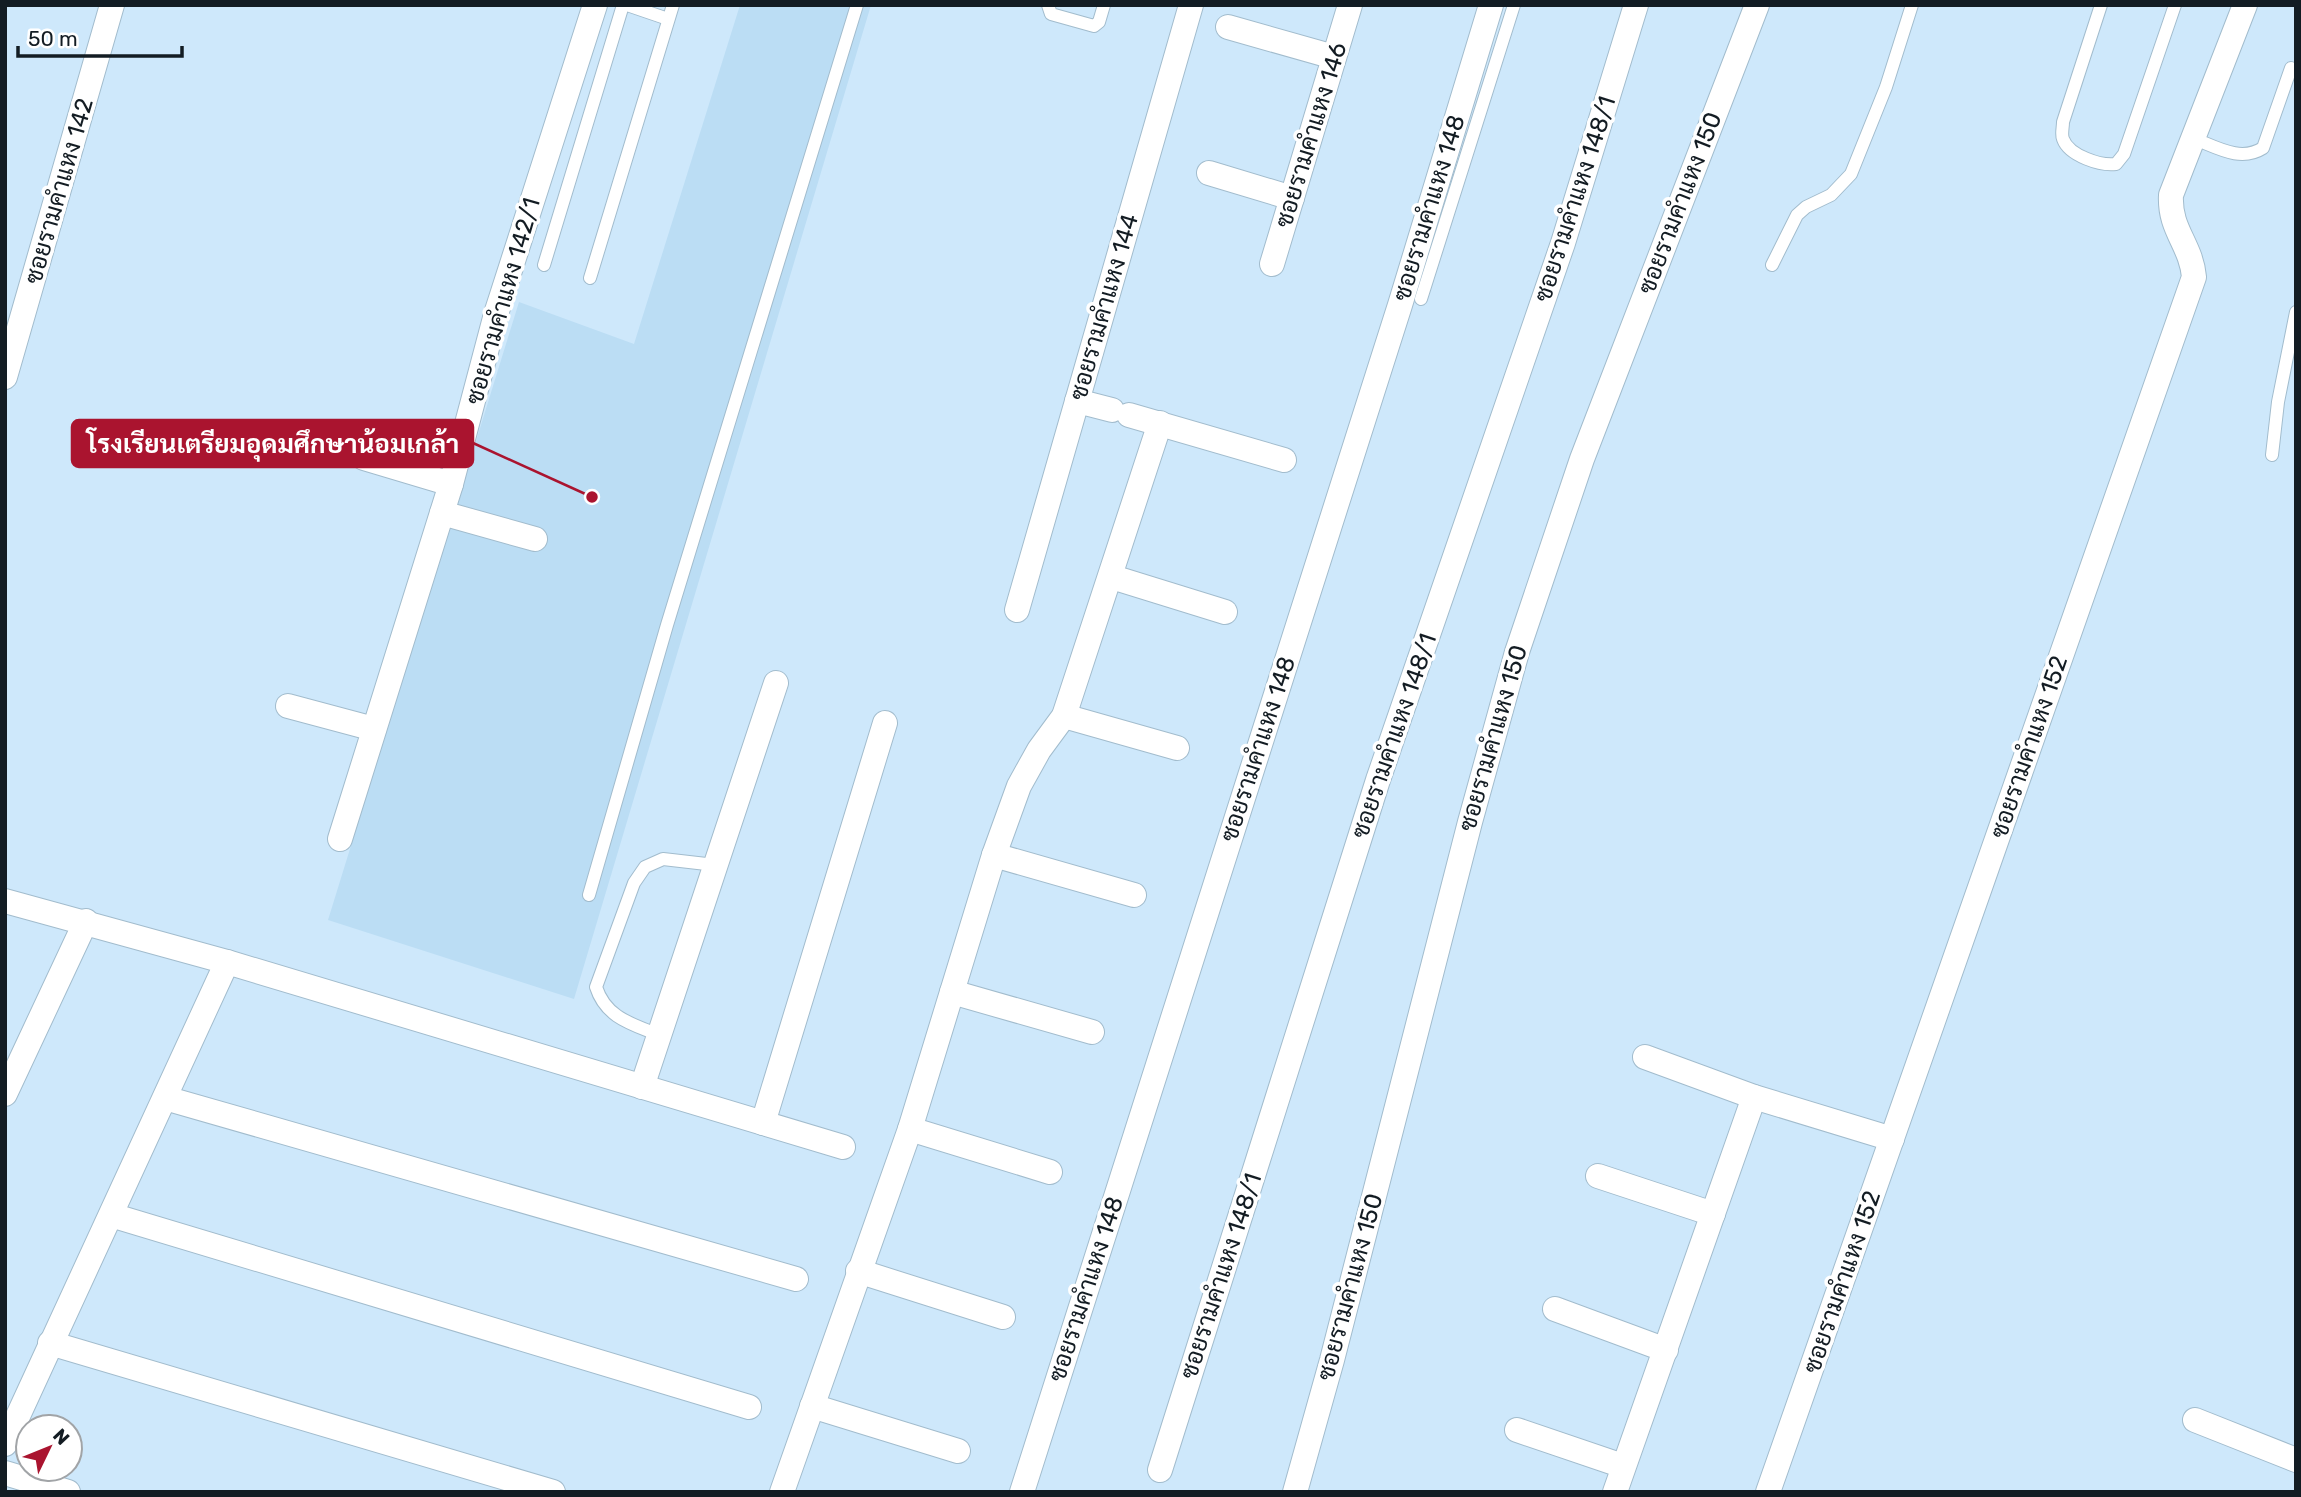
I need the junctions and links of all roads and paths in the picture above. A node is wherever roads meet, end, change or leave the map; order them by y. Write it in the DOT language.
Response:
graph roads {
  1 [pos="112,5"];
  2 [pos="595,5"];
  3 [pos="625,5"];
  4 [pos="673,5"];
  5 [pos="857,5"];
  6 [pos="1048,5"];
  7 [pos="1104,5"];
  8 [pos="1191,5"];
  9 [pos="1350,5"];
  10 [pos="1491,5"];
  11 [pos="1514,5"];
  12 [pos="1636,5"];
  13 [pos="1757,5"];
  14 [pos="1912,5"];
  15 [pos="2101,5"];
  16 [pos="2175,5"];
  17 [pos="2245,5"];
  18 [pos="668,19"];
  19 [pos="1228,27"];
  20 [pos="1334,57"];
  21 [pos="2291,68"];
  22 [pos="2195,139"];
  23 [pos="1209,173"];
  24 [pos="1292,198"];
  25 [pos="1272,264"];
  26 [pos="544,265"];
  27 [pos="1772,265"];
  28 [pos="590,278"];
  29 [pos="1421,299"];
  30 [pos="2296,312"];
  31 [pos="5,377"];
  32 [pos="1077,401"];
  33 [pos="1160,423"];
  34 [pos="2272,455"];
  35 [pos="364,458"];
  36 [pos="1284,460"];
  37 [pos="451,484"];
  38 [pos="442,513"];
  39 [pos="536,539"];
  40 [pos="1112,577"];
  41 [pos="1017,610"];
  42 [pos="1226,612"];
  43 [pos="776,683"];
  44 [pos="288,706"];
  45 [pos="1064,716"];
  46 [pos="885,723"];
  47 [pos="374,729"];
  48 [pos="1177,748"];
  49 [pos="340,839"];
  50 [pos="994,855"];
  51 [pos="716,865"];
  52 [pos="589,895"];
  53 [pos="1134,895"];
  54 [pos="5,901"];
  55 [pos="86,921"];
  56 [pos="227,962"];
  57 [pos="952,992"];
  58 [pos="1092,1032"];
  59 [pos="659,1035"];
  60 [pos="1646,1057"];
  61 [pos="642,1087"];
  62 [pos="5,1094"];
  63 [pos="1754,1097"];
  64 [pos="165,1098"];
  65 [pos="763,1122"];
  66 [pos="910,1129"];
  67 [pos="1892,1139"];
  68 [pos="843,1147"];
  69 [pos="1050,1172"];
  70 [pos="1598,1176"];
  71 [pos="1713,1214"];
  72 [pos="111,1215"];
  73 [pos="858,1271"];
  74 [pos="796,1279"];
  75 [pos="1555,1309"];
  76 [pos="1003,1317"];
  77 [pos="50,1343"];
  78 [pos="1667,1350"];
  79 [pos="812,1406"];
  80 [pos="749,1407"];
  81 [pos="2195,1420"];
  82 [pos="1517,1430"];
  83 [pos="5,1444"];
  84 [pos="958,1451"];
  85 [pos="2296,1460"];
  86 [pos="1623,1466"];
  87 [pos="1160,1470"];
  88 [pos="5,1473"];
  89 [pos="68,1492"];
  90 [pos="554,1492"];
  91 [pos="782,1492"];
  92 [pos="1022,1492"];
  93 [pos="1295,1492"];
  94 [pos="1615,1492"];
  95 [pos="1768,1492"];
  1 -- 31 [label="street, ซอยรามคำแหง 142"];
  2 -- 37 [label="street, ซอยรามคำแหง 142/1"];
  3 -- 18 [label="lane"];
  3 -- 26 [label="lane"];
  4 -- 18 [label="lane"];
  5 -- 52 [label="lane"];
  6 -- 7 [label="lane"];
  8 -- 32 [label="street, ซอยรามคำแหง 144"];
  9 -- 20 [label="street, ซอยรามคำแหง 146"];
  10 -- 92 [label="street, ซอยรามคำแหง 148"];
  11 -- 29 [label="lane"];
  12 -- 87 [label="street, ซอยรามคำแหง 148/1"];
  13 -- 93 [label="street, ซอยรามคำแหง 150"];
  14 -- 27 [label="lane"];
  15 -- 16 [label="lane"];
  17 -- 22 [label="street, ซอยรามคำแหง 152"];
  18 -- 28 [label="lane"];
  19 -- 20 [label="street"];
  20 -- 24 [label="street, ซอยรามคำแหง 146"];
  21 -- 22 [label="lane"];
  22 -- 67 [label="street, ซอยรามคำแหง 152"];
  23 -- 24 [label="street"];
  24 -- 25 [label="street, ซอยรามคำแหง 146"];
  30 -- 34 [label="lane"];
  32 -- 33 [label="street"];
  32 -- 41 [label="street, ซอยรามคำแหง 144"];
  33 -- 36 [label="street"];
  33 -- 40 [label="street"];
  35 -- 37 [label="street"];
  37 -- 38 [label="street, ซอยรามคำแหง 142/1"];
  38 -- 39 [label="street"];
  38 -- 47 [label="street, ซอยรามคำแหง 142/1"];
  40 -- 42 [label="street"];
  40 -- 45 [label="street"];
  43 -- 51 [label="street"];
  44 -- 47 [label="street"];
  45 -- 48 [label="street"];
  45 -- 50 [label="street"];
  46 -- 65 [label="street"];
  47 -- 49 [label="street, ซอยรามคำแหง 142/1"];
  50 -- 53 [label="street"];
  50 -- 57 [label="street"];
  51 -- 59 [label="street"];
  51 -- 59 [label="lane"];
  54 -- 55 [label="street"];
  55 -- 56 [label="street"];
  55 -- 62 [label="street"];
  56 -- 61 [label="street"];
  56 -- 64 [label="street"];
  57 -- 58 [label="street"];
  57 -- 66 [label="street"];
  59 -- 61 [label="street"];
  60 -- 63 [label="street"];
  61 -- 65 [label="street"];
  63 -- 67 [label="street"];
  63 -- 71 [label="street"];
  64 -- 72 [label="street"];
  64 -- 74 [label="street"];
  65 -- 68 [label="street"];
  66 -- 69 [label="street"];
  66 -- 73 [label="street"];
  67 -- 95 [label="street, ซอยรามคำแหง 152"];
  70 -- 71 [label="street"];
  71 -- 78 [label="street"];
  72 -- 77 [label="street"];
  72 -- 80 [label="street"];
  73 -- 76 [label="street"];
  73 -- 79 [label="street"];
  75 -- 78 [label="street"];
  77 -- 83 [label="street"];
  77 -- 90 [label="street"];
  78 -- 86 [label="street"];
  79 -- 84 [label="street"];
  79 -- 91 [label="street"];
  81 -- 85 [label="street"];
  82 -- 86 [label="street"];
  86 -- 94 [label="street"];
  88 -- 89 [label="street"];
}
